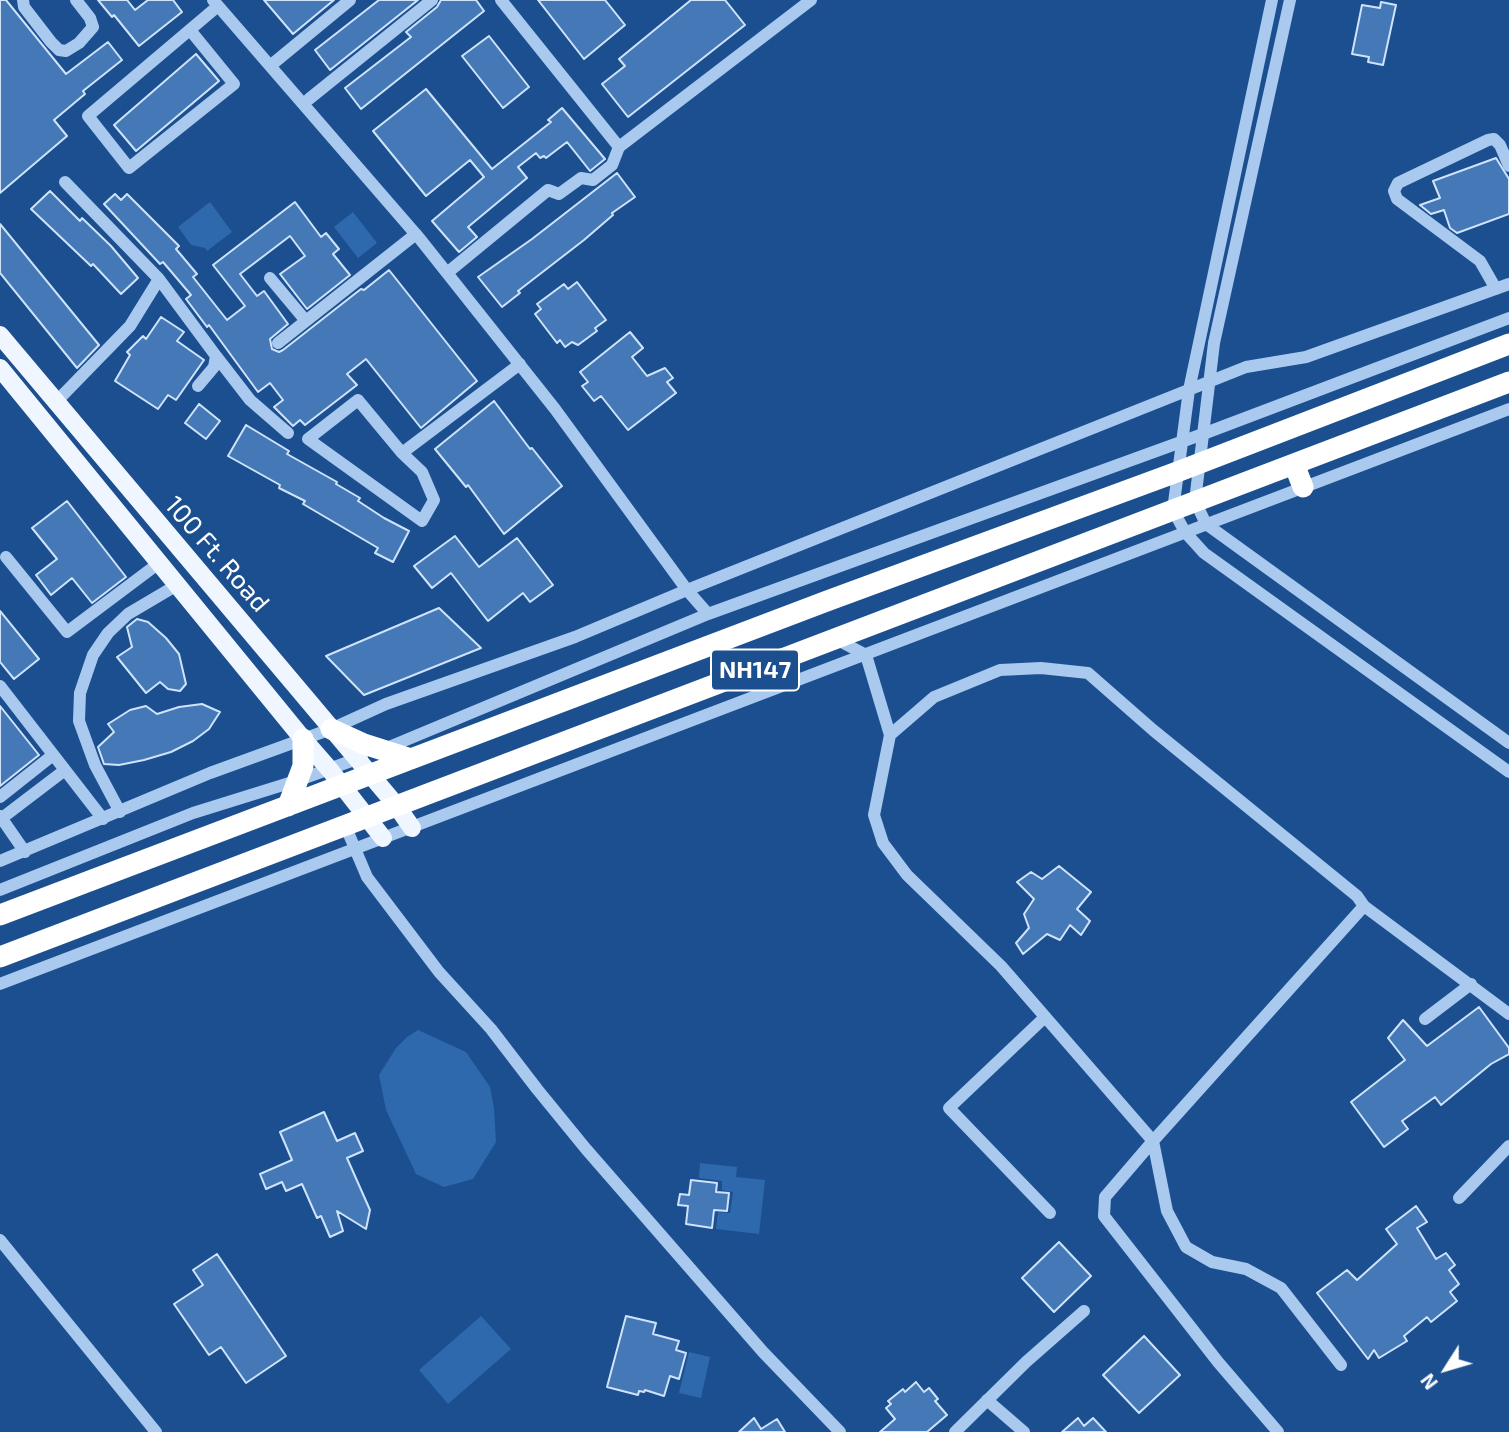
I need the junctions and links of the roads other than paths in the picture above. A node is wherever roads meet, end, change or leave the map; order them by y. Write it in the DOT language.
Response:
graph roads {
  1 [pos="23,0"];
  2 [pos="76,0"];
  3 [pos="350,0"];
  4 [pos="432,0"];
  5 [pos="501,0"];
  6 [pos="811,0"];
  7 [pos="1272,0"];
  8 [pos="1290,0"];
  9 [pos="216,3"];
  10 [pos="190,30"];
  11 [pos="270,66"];
  12 [pos="309,99"];
  13 [pos="619,147"];
  14 [pos="1509,166"];
  15 [pos="65,182"];
  16 [pos="416,234"];
  17 [pos="447,272"];
  18 [pos="270,278"];
  19 [pos="159,279"];
  20 [pos="1509,284"];
  21 [pos="1496,289"];
  22 [pos="1509,318"];
  23 [pos="306,321"];
  24 [pos="0,335"];
  25 [pos="278,343"];
  26 [pos="1509,344"];
  27 [pos="216,356"];
  28 [pos="520,364"];
  29 [pos="0,368"];
  30 [pos="1209,382"];
  31 [pos="1509,382"];
  32 [pos="198,386"];
  33 [pos="1189,390"];
  34 [pos="56,402"];
  35 [pos="1509,409"];
  36 [pos="288,433"];
  37 [pos="1203,434"];
  38 [pos="1182,441"];
  39 [pos="402,453"];
  40 [pos="1199,463"];
  41 [pos="1294,464"];
  42 [pos="1177,472"];
  43 [pos="1303,487"];
  44 [pos="1195,501"];
  45 [pos="1173,510"];
  46 [pos="1206,524"];
  47 [pos="1185,532"];
  48 [pos="6,557"];
  49 [pos="159,563"];
  50 [pos="177,584"];
  51 [pos="687,590"];
  52 [pos="708,614"];
  53 [pos="836,639"];
  54 [pos="866,655"];
  55 [pos="0,686"];
  56 [pos="331,729"];
  57 [pos="890,735"];
  58 [pos="303,739"];
  59 [pos="1509,743"];
  60 [pos="382,750"];
  61 [pos="53,755"];
  62 [pos="520,758"];
  63 [pos="411,759"];
  64 [pos="363,767"];
  65 [pos="65,770"];
  66 [pos="1509,772"];
  67 [pos="336,778"];
  68 [pos="299,780"];
  69 [pos="529,784"];
  70 [pos="0,797"];
  71 [pos="396,805"];
  72 [pos="288,806"];
  73 [pos="120,812"];
  74 [pos="368,816"];
  75 [pos="1,817"];
  76 [pos="103,820"];
  77 [pos="345,825"];
  78 [pos="412,828"];
  79 [pos="383,838"];
  80 [pos="355,849"];
  81 [pos="25,852"];
  82 [pos="263,856"];
  83 [pos="0,861"];
  84 [pos="274,880"];
  85 [pos="0,890"];
  86 [pos="1364,906"];
  87 [pos="0,915"];
  88 [pos="43,941"];
  89 [pos="0,957"];
  90 [pos="53,964"];
  91 [pos="0,984"];
  92 [pos="1471,984"];
  93 [pos="1509,1014"];
  94 [pos="1044,1018"];
  95 [pos="1425,1019"];
  96 [pos="1153,1141"];
  97 [pos="1509,1146"];
  98 [pos="1460,1198"];
  99 [pos="1050,1213"];
  100 [pos="0,1240"];
  101 [pos="1084,1311"];
  102 [pos="1341,1365"];
  103 [pos="987,1400"];
  104 [pos="156,1432"];
  105 [pos="840,1432"];
  106 [pos="955,1432"];
  107 [pos="1024,1432"];
  108 [pos="1278,1432"];
  1 -- 2 [label="street"];
  3 -- 11 [label="street"];
  4 -- 12 [label="street"];
  5 -- 13 [label="street"];
  6 -- 13 [label="street"];
  7 -- 33 [label="street"];
  8 -- 30 [label="street"];
  9 -- 10 [label="street"];
  9 -- 11 [label="street"];
  10 -- 10 [label="street"];
  11 -- 16 [label="street"];
  13 -- 17 [label="street"];
  14 -- 21 [label="street"];
  15 -- 19 [label="street"];
  16 -- 17 [label="street"];
  16 -- 23 [label="street"];
  17 -- 28 [label="street"];
  18 -- 23 [label="street"];
  19 -- 27 [label="street"];
  19 -- 34 [label="street"];
  20 -- 21 [label="street"];
  21 -- 30 [label="street"];
  22 -- 37 [label="street"];
  23 -- 25 [label="street"];
  24 -- 34 [label="main road, 100 Ft. Road"];
  26 -- 40 [label="highway, NH147"];
  27 -- 32 [label="street"];
  27 -- 36 [label="street"];
  28 -- 39 [label="street"];
  28 -- 51 [label="street"];
  29 -- 49 [label="main road, 100 Ft. Road"];
  30 -- 33 [label="street"];
  30 -- 37 [label="street"];
  31 -- 41 [label="highway, NH147"];
  33 -- 38 [label="street"];
  33 -- 51 [label="street"];
  34 -- 56 [label="main road, 100 Ft. Road"];
  35 -- 43 [label="street"];
  37 -- 38 [label="street"];
  37 -- 40 [label="street"];
  38 -- 42 [label="street"];
  38 -- 52 [label="street"];
  39 -- 39 [label="street"];
  40 -- 42 [label="highway, NH147"];
  40 -- 44 [label="street"];
  41 -- 43 [label="highway"];
  41 -- 44 [label="highway, NH147"];
  42 -- 45 [label="street"];
  42 -- 63 [label="highway, NH147"];
  43 -- 46 [label="street"];
  44 -- 45 [label="highway, NH147"];
  44 -- 46 [label="street"];
  45 -- 47 [label="street"];
  45 -- 53 [label="highway, NH147"];
  46 -- 47 [label="street"];
  46 -- 59 [label="street"];
  47 -- 54 [label="street"];
  47 -- 66 [label="street"];
  48 -- 49 [label="street"];
  49 -- 50 [label="main road, 100 Ft. Road"];
  50 -- 58 [label="main road, 100 Ft. Road"];
  50 -- 73 [label="street"];
  51 -- 52 [label="street"];
  51 -- 56 [label="street"];
  52 -- 60 [label="street"];
  53 -- 54 [label="street"];
  53 -- 62 [label="highway, NH147"];
  54 -- 57 [label="street"];
  54 -- 69 [label="street"];
  55 -- 61 [label="street"];
  56 -- 58 [label="street"];
  56 -- 60 [label="highway"];
  56 -- 64 [label="main road, 100 Ft. Road"];
  57 -- 86 [label="street"];
  57 -- 94 [label="street"];
  58 -- 67 [label="main road, 100 Ft. Road"];
  58 -- 68 [label="highway"];
  58 -- 73 [label="street"];
  60 -- 63 [label="highway"];
  60 -- 64 [label="street"];
  61 -- 65 [label="street"];
  61 -- 70 [label="street"];
  62 -- 69 [label="street"];
  62 -- 71 [label="highway, NH147"];
  63 -- 64 [label="highway, NH147"];
  64 -- 67 [label="highway, NH147"];
  64 -- 71 [label="main road, 100 Ft. Road"];
  65 -- 75 [label="street"];
  65 -- 76 [label="street"];
  67 -- 68 [label="street"];
  67 -- 72 [label="highway, NH147"];
  67 -- 74 [label="main road, 100 Ft. Road"];
  68 -- 72 [label="highway"];
  68 -- 85 [label="street"];
  69 -- 78 [label="street"];
  71 -- 74 [label="highway, NH147"];
  71 -- 78 [label="main road, 100 Ft. Road"];
  72 -- 87 [label="highway, NH147"];
  73 -- 76 [label="street"];
  74 -- 77 [label="highway, NH147"];
  74 -- 79 [label="main road, 100 Ft. Road"];
  75 -- 81 [label="street"];
  76 -- 81 [label="street"];
  77 -- 80 [label="street"];
  77 -- 82 [label="highway, NH147"];
  78 -- 79 [label="street"];
  79 -- 80 [label="street"];
  80 -- 84 [label="street"];
  80 -- 105 [label="street"];
  81 -- 83 [label="street"];
  82 -- 84 [label="street"];
  82 -- 88 [label="highway, NH147"];
  84 -- 90 [label="street"];
  86 -- 92 [label="street"];
  86 -- 96 [label="street"];
  88 -- 89 [label="highway, NH147"];
  88 -- 90 [label="street"];
  90 -- 91 [label="street"];
  92 -- 93 [label="street"];
  92 -- 95 [label="street"];
  94 -- 96 [label="street"];
  94 -- 99 [label="street"];
  96 -- 102 [label="street"];
  96 -- 108 [label="street"];
  97 -- 98 [label="street"];
  100 -- 104 [label="street"];
  101 -- 103 [label="street"];
  103 -- 106 [label="street"];
  103 -- 107 [label="street"];
}
